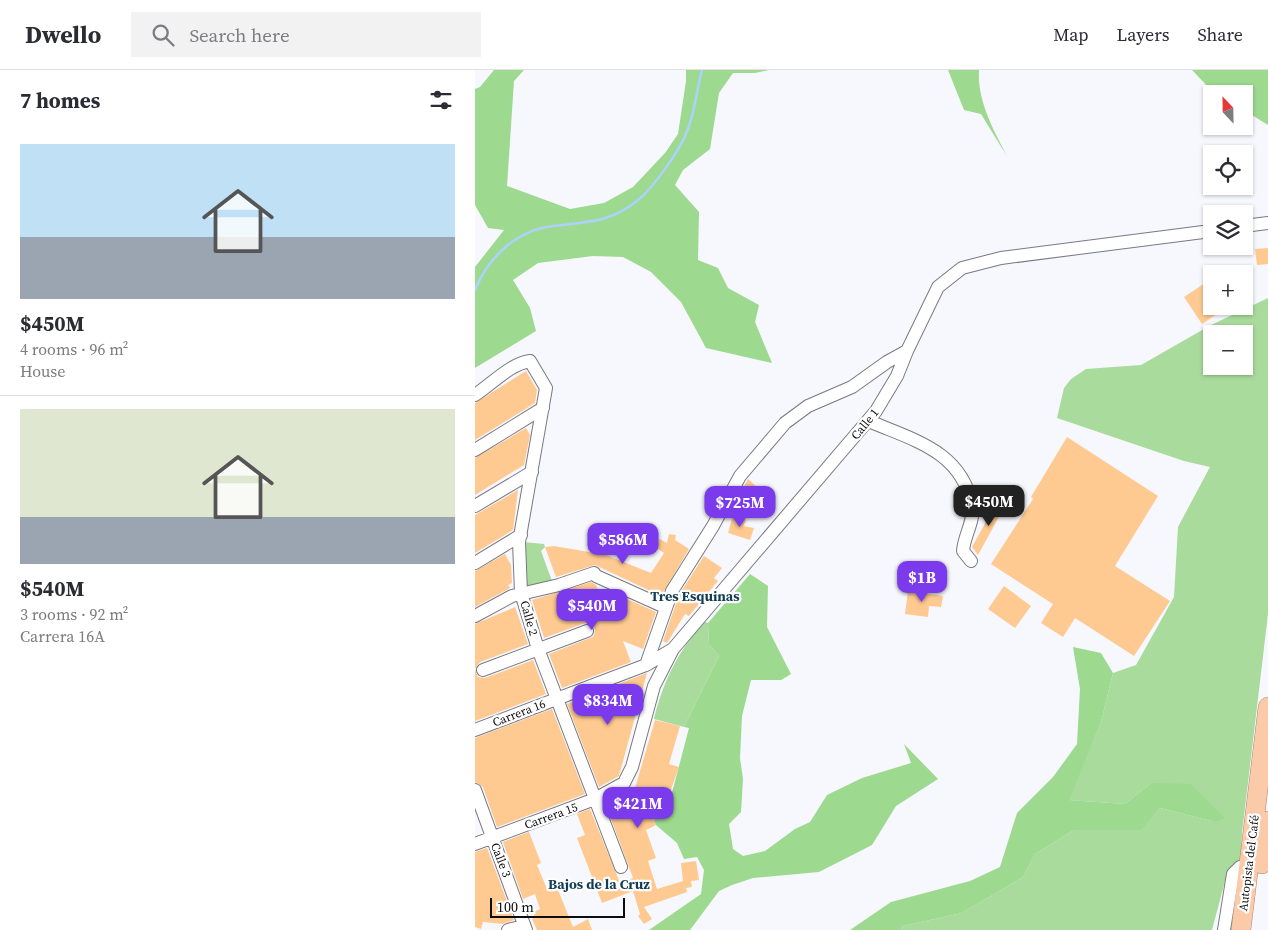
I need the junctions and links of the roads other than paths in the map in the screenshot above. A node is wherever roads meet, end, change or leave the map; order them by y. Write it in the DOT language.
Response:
graph roads {
  1 [pos="1268,223"];
  2 [pos="1253,225"];
  3 [pos="1203,232"];
  4 [pos="907,351"];
  5 [pos="475,395"];
  6 [pos="543,408"];
  7 [pos="869,421"];
  8 [pos="475,450"];
  9 [pos="531,472"];
  10 [pos="475,506"];
  11 [pos="521,535"];
  12 [pos="971,560"];
  13 [pos="475,563"];
  14 [pos="521,593"];
  15 [pos="665,607"];
  16 [pos="475,616"];
  17 [pos="587,631"];
  18 [pos="538,649"];
  19 [pos="673,649"];
  20 [pos="646,665"];
  21 [pos="483,670"];
  22 [pos="557,699"];
  23 [pos="1268,707"];
  24 [pos="475,730"];
  25 [pos="624,784"];
  26 [pos="475,790"];
  27 [pos="595,800"];
  28 [pos="1268,821"];
  29 [pos="493,838"];
  30 [pos="475,844"];
  31 [pos="621,867"];
  32 [pos="1249,869"];
  33 [pos="525,928"];
  34 [pos="508,930"];
  35 [pos="1224,930"];
  36 [pos="1241,930"];
  37 [pos="1254,930"];
  1 -- 2 [label="street"];
  3 -- 4 [label="street, Calle 1"];
  4 -- 7 [label="street, Calle 1"];
  4 -- 15 [label="street"];
  5 -- 6 [label="street, Calle 2"];
  6 -- 8 [label="street"];
  6 -- 9 [label="street, Calle 2"];
  7 -- 12 [label="street"];
  7 -- 19 [label="street, Calle 1"];
  9 -- 10 [label="street"];
  9 -- 11 [label="street, Calle 2"];
  11 -- 13 [label="street"];
  11 -- 14 [label="street, Calle 2"];
  14 -- 15 [label="street"];
  14 -- 16 [label="street"];
  14 -- 18 [label="street, Calle 2"];
  15 -- 20 [label="street"];
  17 -- 18 [label="street"];
  18 -- 21 [label="street"];
  18 -- 22 [label="street, Calle 2"];
  19 -- 20 [label="street, Carrera 16"];
  19 -- 25 [label="street, Calle 1"];
  20 -- 22 [label="street, Carrera 16"];
  22 -- 24 [label="street, Carrera 16"];
  22 -- 27 [label="street, Calle 2"];
  23 -- 32 [label="highway, Autopista del Café"];
  25 -- 27 [label="street, Carrera 15"];
  26 -- 29 [label="street, Calle 3"];
  27 -- 29 [label="street, Carrera 15"];
  27 -- 31 [label="street, Calle 2"];
  28 -- 37 [label="highway, Autopista del Café"];
  29 -- 30 [label="street, Carrera 15"];
  29 -- 33 [label="street, Calle 3"];
  32 -- 35 [label="street"];
  32 -- 36 [label="highway, Autopista del Café"];
  33 -- 34 [label="street"];
}
